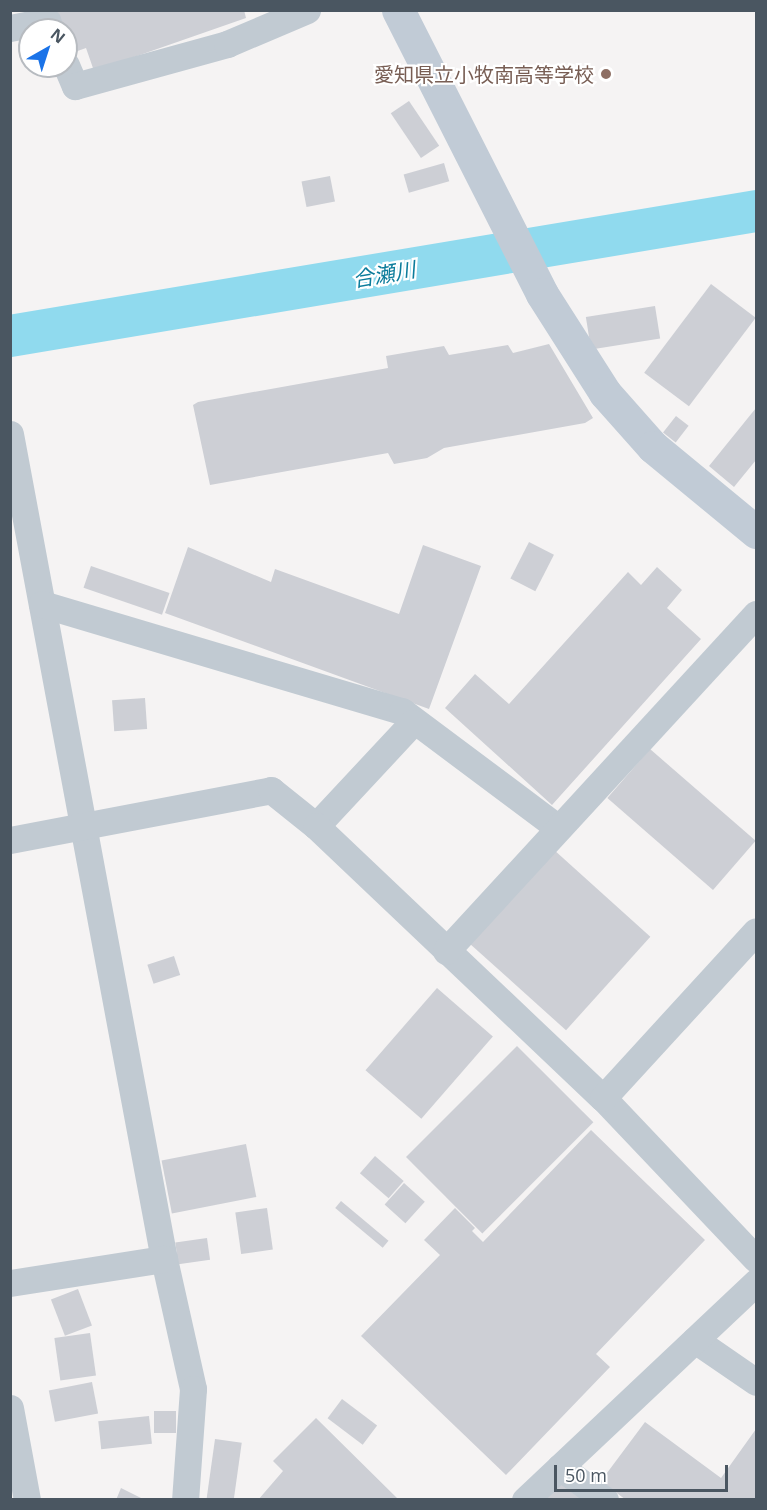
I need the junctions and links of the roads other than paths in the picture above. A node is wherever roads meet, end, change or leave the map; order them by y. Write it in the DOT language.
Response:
graph roads {
  1 [pos="307,10"];
  2 [pos="398,10"];
  3 [pos="72,78"];
  4 [pos="10,434"];
  5 [pos="756,532"];
  6 [pos="42,604"];
  7 [pos="756,614"];
  8 [pos="412,723"];
  9 [pos="82,826"];
  10 [pos="316,826"];
  11 [pos="557,827"];
  12 [pos="10,840"];
  13 [pos="756,931"];
  14 [pos="446,951"];
  15 [pos="603,1098"];
  16 [pos="164,1259"];
  17 [pos="756,1259"];
  18 [pos="756,1282"];
  19 [pos="10,1283"];
  20 [pos="695,1340"];
  21 [pos="756,1382"];
  22 [pos="10,1408"];
  23 [pos="560,1467"];
  24 [pos="27,1500"];
  25 [pos="185,1500"];
  26 [pos="525,1500"];
  27 [pos="605,1500"];
  1 -- 3 [label="street"];
  2 -- 5 [label="street"];
  4 -- 6 [label="street"];
  6 -- 8 [label="street"];
  6 -- 9 [label="street"];
  7 -- 11 [label="street"];
  8 -- 10 [label="street"];
  8 -- 11 [label="street"];
  9 -- 10 [label="street"];
  9 -- 12 [label="street"];
  9 -- 16 [label="street"];
  10 -- 14 [label="street"];
  11 -- 14 [label="street"];
  13 -- 15 [label="street"];
  14 -- 15 [label="street"];
  15 -- 17 [label="street"];
  16 -- 19 [label="street"];
  16 -- 25 [label="street"];
  18 -- 20 [label="street"];
  20 -- 21 [label="street"];
  20 -- 23 [label="street"];
  22 -- 24 [label="street"];
  23 -- 26 [label="street"];
  23 -- 27 [label="street"];
}
